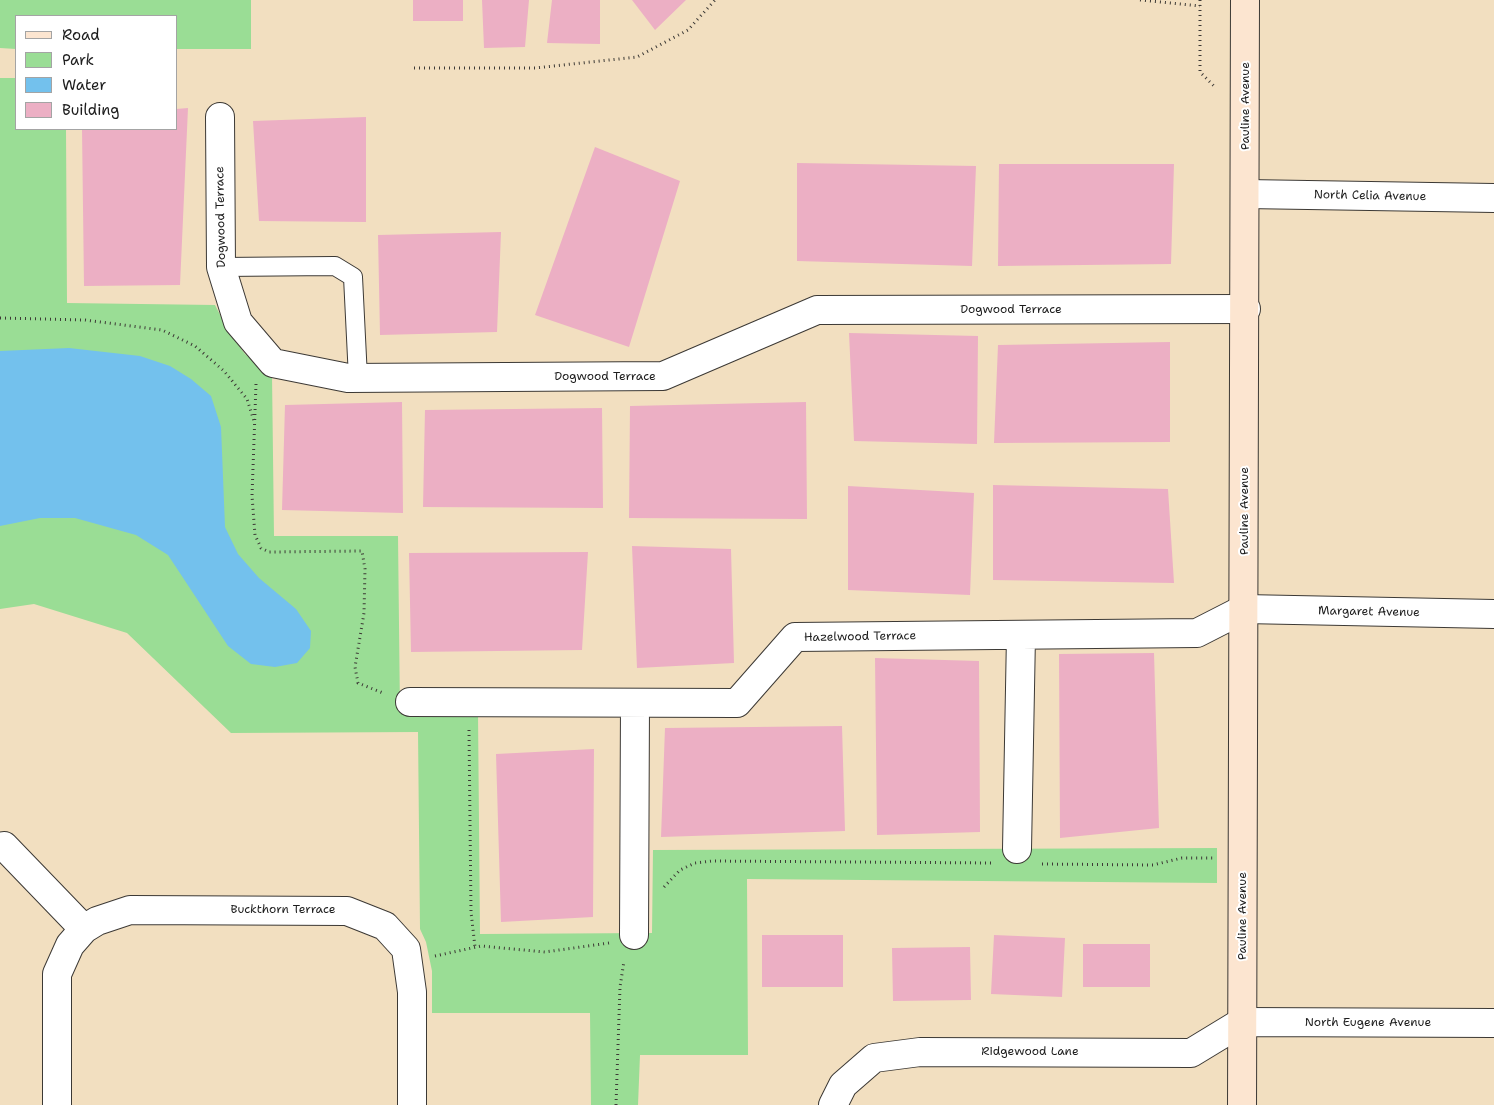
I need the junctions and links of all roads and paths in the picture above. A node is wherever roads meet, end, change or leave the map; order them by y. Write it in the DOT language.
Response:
graph roads {
  1 [pos="715,0"];
  2 [pos="1140,0"];
  3 [pos="1200,0"];
  4 [pos="1246,0"];
  5 [pos="1200,6"];
  6 [pos="414,68"];
  7 [pos="220,117"];
  8 [pos="1246,118"];
  9 [pos="1246,194"];
  10 [pos="1494,198"];
  11 [pos="221,267"];
  12 [pos="1246,309"];
  13 [pos="0,318"];
  14 [pos="258,345"];
  15 [pos="358,378"];
  16 [pos="255,424"];
  17 [pos="1244,609"];
  18 [pos="1494,614"];
  19 [pos="1021,635"];
  20 [pos="410,702"];
  21 [pos="468,702"];
  22 [pos="635,703"];
  23 [pos="4,846"];
  24 [pos="1243,858"];
  25 [pos="1016,859"];
  26 [pos="661,890"];
  27 [pos="84,928"];
  28 [pos="633,937"];
  29 [pos="474,947"];
  30 [pos="408,963"];
  31 [pos="1242,1022"];
  32 [pos="1494,1023"];
  33 [pos="57,1105"];
  34 [pos="412,1105"];
  35 [pos="616,1105"];
  36 [pos="833,1105"];
  37 [pos="1242,1105"];
  1 -- 6 [label="path"];
  2 -- 5 [label="path"];
  3 -- 5 [label="path"];
  4 -- 8 [label="street, Pauline Avenue"];
  5 -- 8 [label="path"];
  7 -- 11 [label="street, Dogwood Terrace"];
  8 -- 9 [label="street, Pauline Avenue"];
  9 -- 10 [label="street, North Celia Avenue"];
  9 -- 12 [label="street, Pauline Avenue"];
  11 -- 14 [label="street, Dogwood Terrace"];
  11 -- 15 [label="lane"];
  12 -- 15 [label="street, Dogwood Terrace"];
  12 -- 17 [label="street, Pauline Avenue"];
  13 -- 16 [label="path"];
  14 -- 15 [label="street, Dogwood Terrace"];
  14 -- 16 [label="path"];
  16 -- 20 [label="path"];
  17 -- 18 [label="street, Margaret Avenue"];
  17 -- 19 [label="street, Hazelwood Terrace"];
  17 -- 24 [label="street, Pauline Avenue"];
  19 -- 22 [label="street, Hazelwood Terrace"];
  19 -- 25 [label="street"];
  20 -- 21 [label="street, Hazelwood Terrace"];
  21 -- 22 [label="street, Hazelwood Terrace"];
  21 -- 29 [label="path"];
  22 -- 28 [label="street"];
  23 -- 27 [label="street"];
  24 -- 25 [label="path"];
  24 -- 31 [label="street, Pauline Avenue"];
  25 -- 26 [label="path"];
  27 -- 30 [label="street, Buckthorn Terrace"];
  27 -- 33 [label="street, Buckthorn Terrace"];
  28 -- 29 [label="path"];
  28 -- 35 [label="path"];
  29 -- 30 [label="path"];
  30 -- 34 [label="street, Buckthorn Terrace"];
  31 -- 32 [label="street, North Eugene Avenue"];
  31 -- 36 [label="street, Ridgewood Lane"];
  31 -- 37 [label="street, Pauline Avenue"];
}
